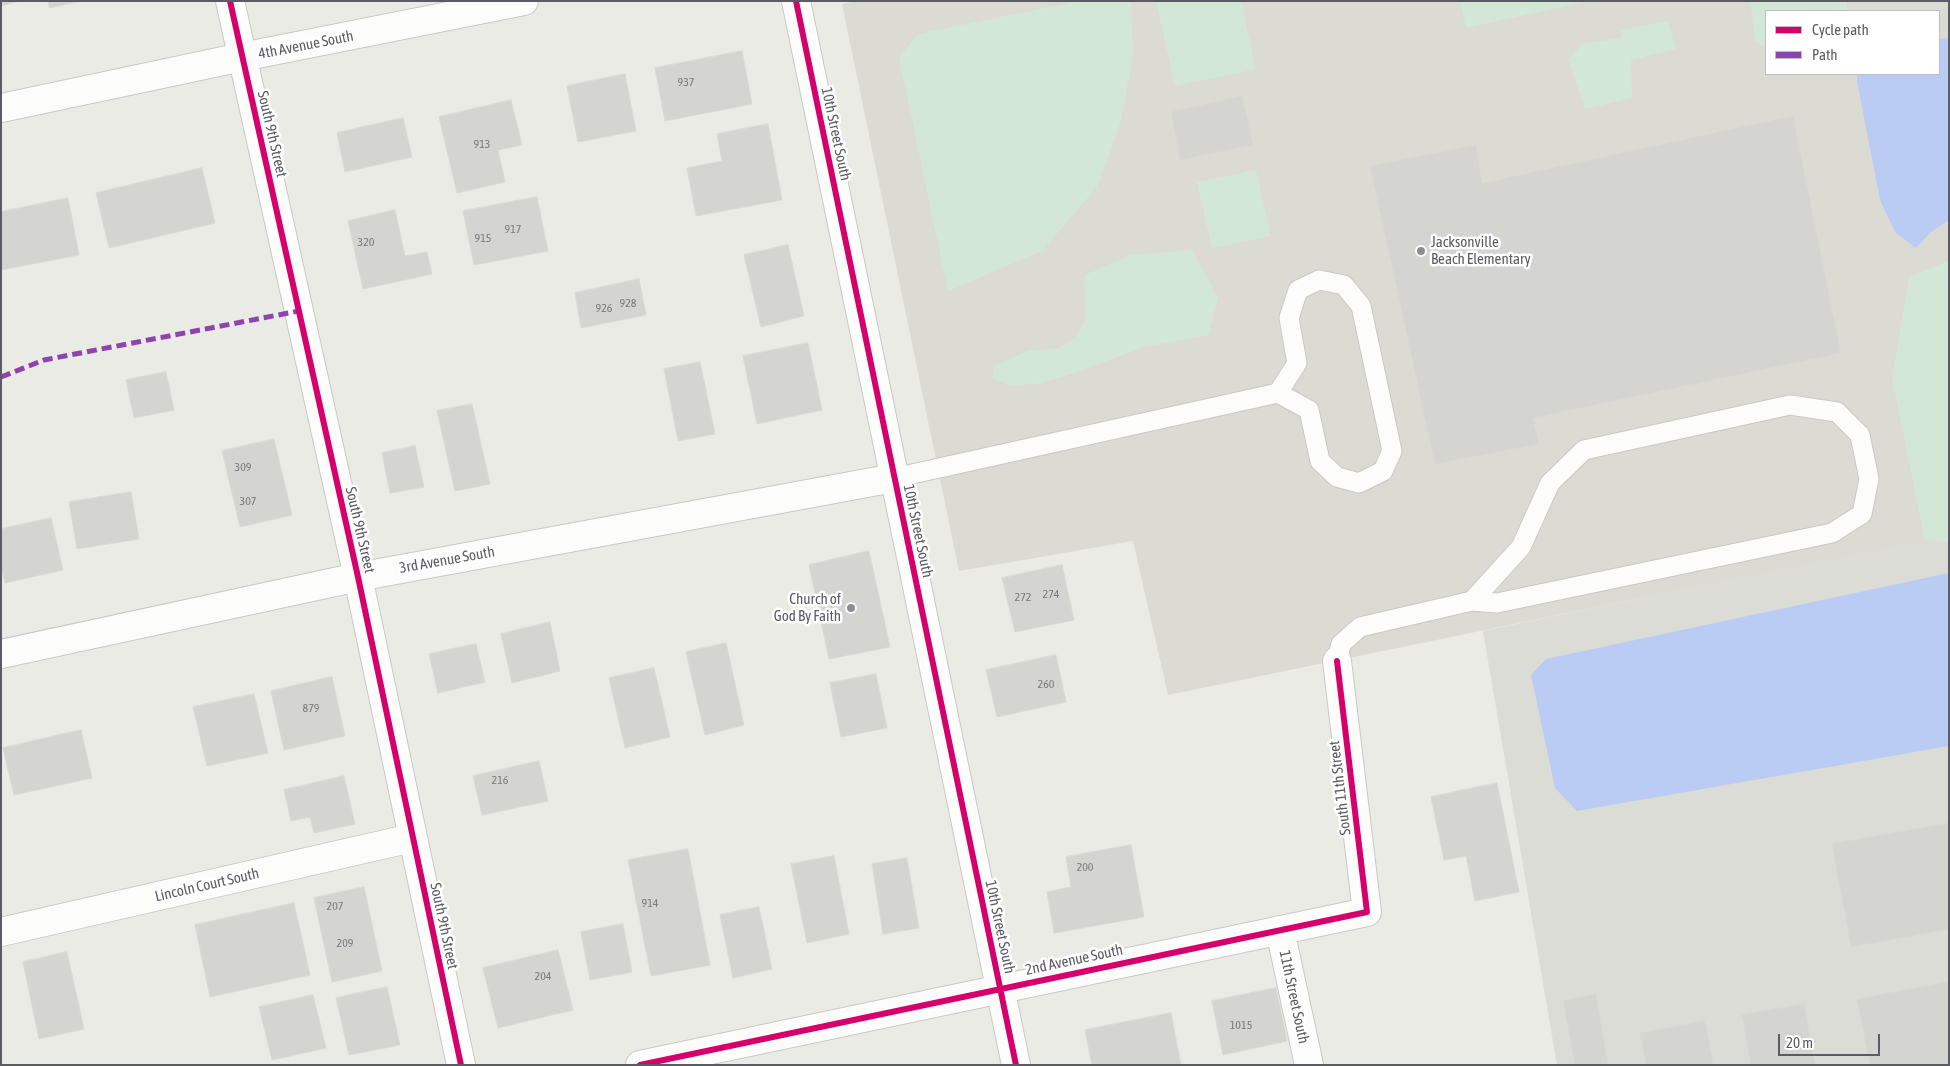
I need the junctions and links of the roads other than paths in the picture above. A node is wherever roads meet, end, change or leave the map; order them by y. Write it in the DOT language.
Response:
graph roads {
  1 [pos="230,1"];
  2 [pos="524,1"];
  3 [pos="796,1"];
  4 [pos="242,57"];
  5 [pos="1,108"];
  6 [pos="1278,393"];
  7 [pos="894,478"];
  8 [pos="358,577"];
  9 [pos="1472,600"];
  10 [pos="1,654"];
  11 [pos="1337,661"];
  12 [pos="412,838"];
  13 [pos="1368,912"];
  14 [pos="1280,930"];
  15 [pos="1,932"];
  16 [pos="1000,989"];
  17 [pos="461,1065"];
  18 [pos="640,1065"];
  19 [pos="1016,1065"];
  20 [pos="1309,1065"];
  1 -- 4 [label="street, South 9th Street"];
  2 -- 4 [label="street, 4th Avenue South"];
  3 -- 7 [label="street, 10th Street South"];
  4 -- 5 [label="street, 4th Avenue South"];
  4 -- 8 [label="street, South 9th Street"];
  6 -- 6 [label="lane"];
  6 -- 7 [label="lane"];
  7 -- 8 [label="street, 3rd Avenue South"];
  7 -- 16 [label="street, 10th Street South"];
  8 -- 10 [label="street, 3rd Avenue South"];
  8 -- 12 [label="street, South 9th Street"];
  9 -- 9 [label="lane"];
  9 -- 11 [label="lane"];
  11 -- 13 [label="street, South 11th Street"];
  12 -- 15 [label="street, Lincoln Court South"];
  12 -- 17 [label="street, South 9th Street"];
  13 -- 14 [label="street, 2nd Avenue South"];
  14 -- 16 [label="street, 2nd Avenue South"];
  14 -- 20 [label="street, 11th Street South"];
  16 -- 18 [label="street, 2nd Avenue South"];
  16 -- 19 [label="street, 10th Street South"];
}
